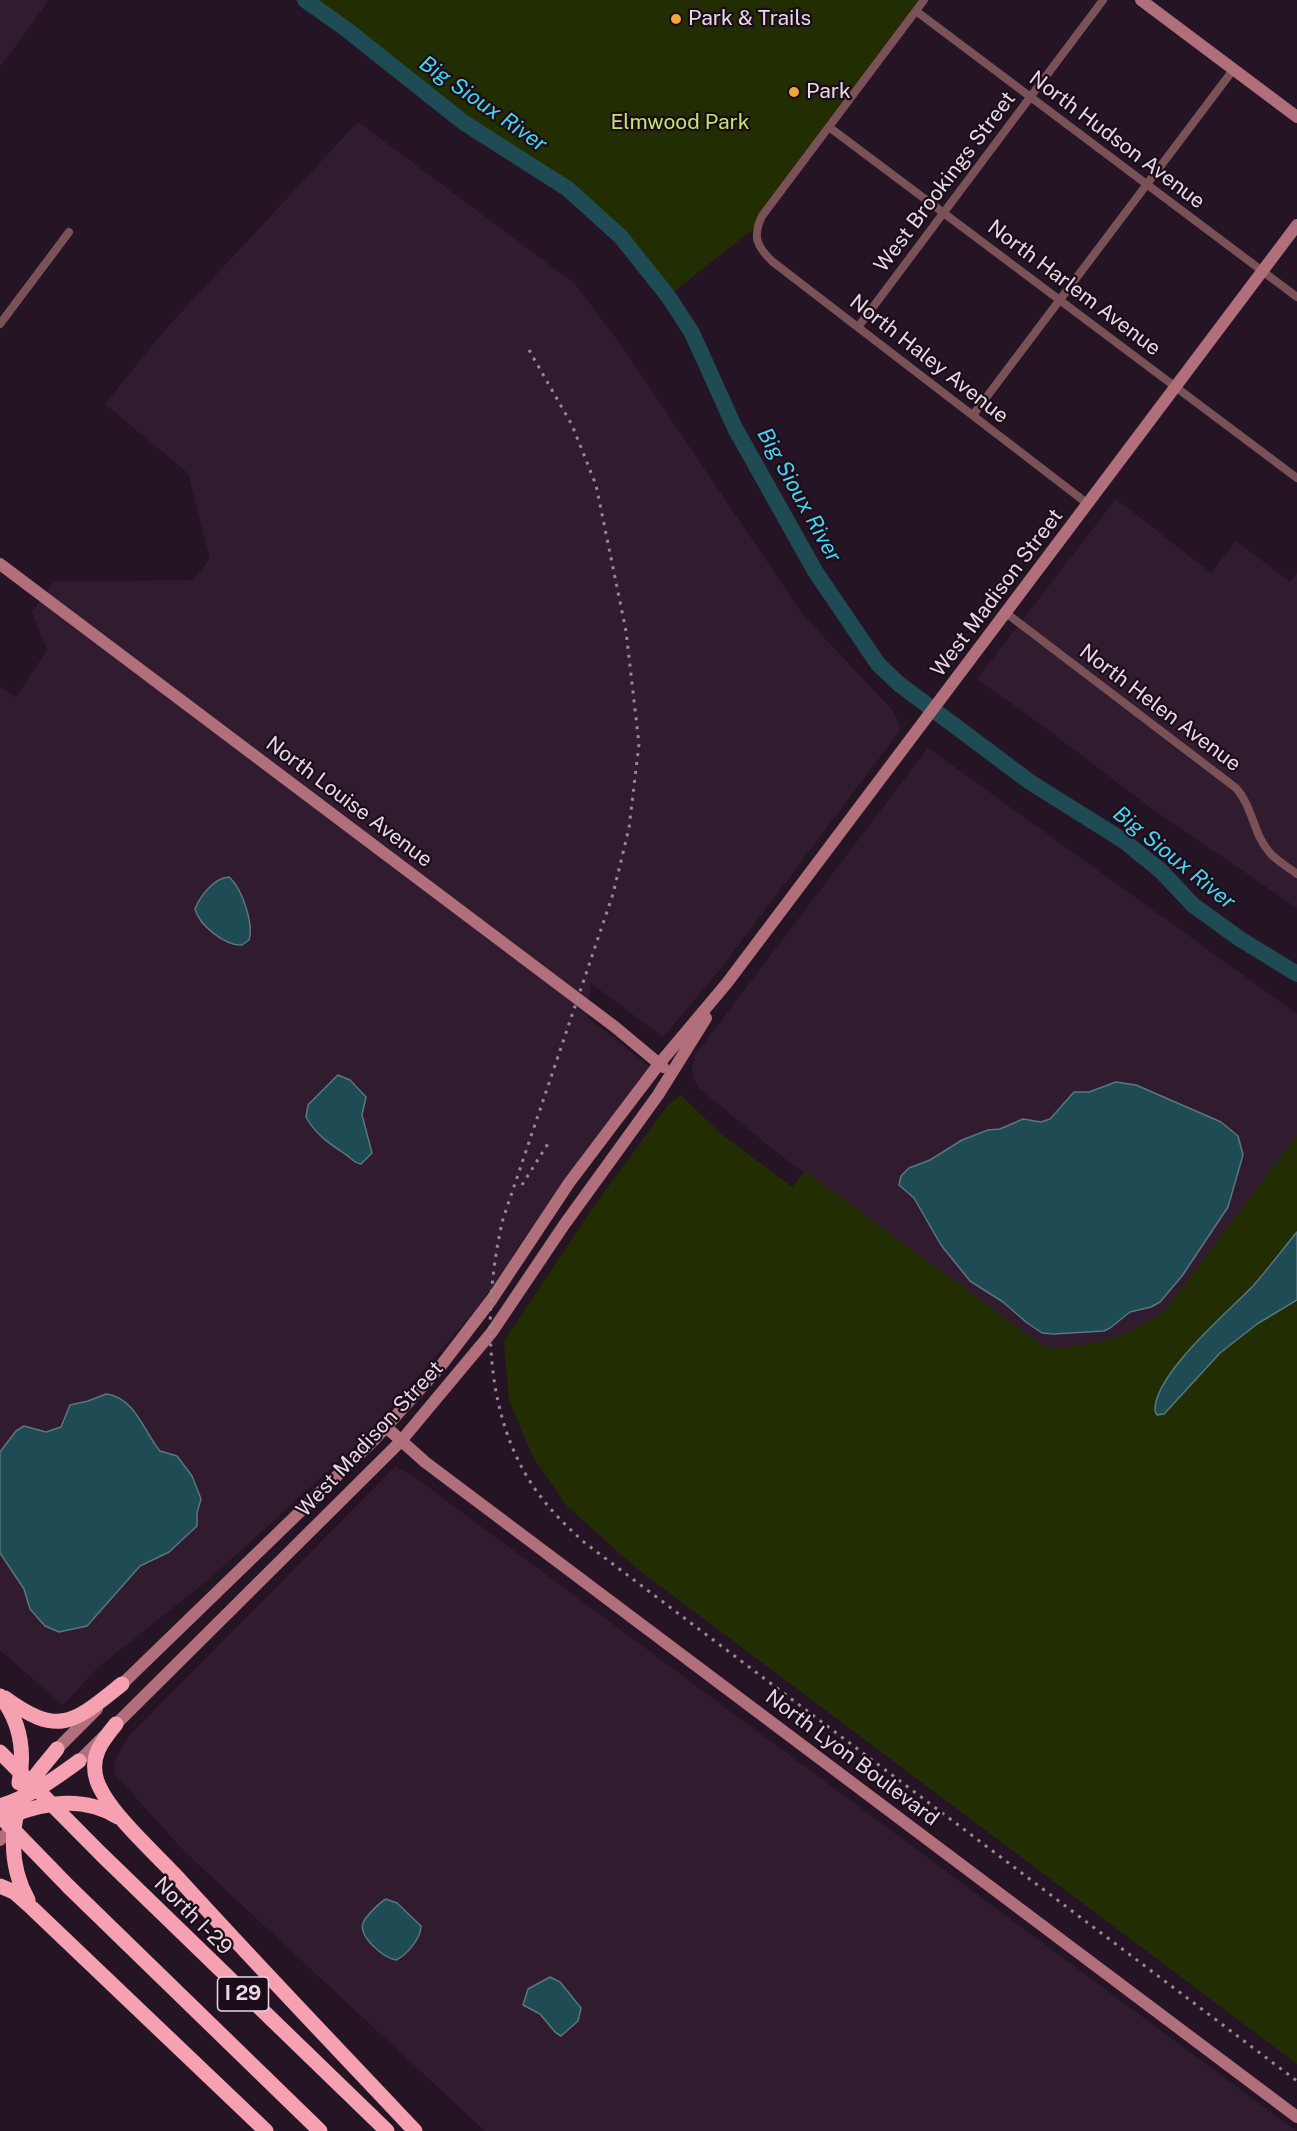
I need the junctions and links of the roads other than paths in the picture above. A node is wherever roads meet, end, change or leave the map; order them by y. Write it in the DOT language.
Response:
graph roads {
  1 [pos="924,0"];
  2 [pos="1103,0"];
  3 [pos="1141,0"];
  4 [pos="916,11"];
  5 [pos="1233,70"];
  6 [pos="1031,96"];
  7 [pos="1297,117"];
  8 [pos="829,127"];
  9 [pos="1146,185"];
  10 [pos="945,213"];
  11 [pos="1297,225"];
  12 [pos="69,232"];
  13 [pos="1262,271"];
  14 [pos="1297,297"];
  15 [pos="1059,301"];
  16 [pos="3,313"];
  17 [pos="0,324"];
  18 [pos="858,327"];
  19 [pos="1176,387"];
  20 [pos="973,415"];
  21 [pos="1297,478"];
  22 [pos="1088,504"];
  23 [pos="0,564"];
  24 [pos="1006,613"];
  25 [pos="1297,874"];
  26 [pos="727,983"];
  27 [pos="659,1064"];
  28 [pos="671,1074"];
  29 [pos="386,1427"];
  30 [pos="400,1441"];
  31 [pos="122,1684"];
  32 [pos="0,1695"];
  33 [pos="116,1724"];
  34 [pos="57,1749"];
  35 [pos="0,1752"];
  36 [pos="79,1761"];
  37 [pos="12,1811"];
  38 [pos="130,1827"];
  39 [pos="0,1839"];
  40 [pos="0,1886"];
  41 [pos="32,1908"];
  42 [pos="1297,2117"];
  43 [pos="266,2131"];
  44 [pos="320,2131"];
  45 [pos="387,2131"];
  46 [pos="415,2131"];
  1 -- 4 [label="street"];
  2 -- 6 [label="street, West Brookings Street"];
  3 -- 5 [label="main road"];
  4 -- 6 [label="street, North Hudson Avenue"];
  4 -- 8 [label="street"];
  5 -- 7 [label="main road"];
  5 -- 9 [label="street"];
  6 -- 9 [label="street, North Hudson Avenue"];
  6 -- 10 [label="street, West Brookings Street"];
  8 -- 10 [label="street, North Harlem Avenue"];
  8 -- 18 [label="street, North Haley Avenue"];
  9 -- 13 [label="street, North Hudson Avenue"];
  9 -- 15 [label="street"];
  10 -- 15 [label="street, North Harlem Avenue"];
  10 -- 18 [label="street, West Brookings Street"];
  11 -- 13 [label="main road, West Madison Street"];
  12 -- 16 [label="street"];
  13 -- 14 [label="street, North Hudson Avenue"];
  13 -- 19 [label="main road, West Madison Street"];
  15 -- 19 [label="street, North Harlem Avenue"];
  15 -- 20 [label="street"];
  16 -- 17 [label="street"];
  18 -- 20 [label="street, North Haley Avenue"];
  19 -- 21 [label="street, North Harlem Avenue"];
  19 -- 22 [label="main road, West Madison Street"];
  20 -- 22 [label="street, North Haley Avenue"];
  22 -- 24 [label="main road, West Madison Street"];
  23 -- 27 [label="main road, North Louise Avenue"];
  24 -- 25 [label="street, North Helen Avenue"];
  24 -- 26 [label="main road, West Madison Street"];
  26 -- 27 [label="main road, West Madison Street"];
  26 -- 28 [label="main road, West Madison Street"];
  27 -- 28 [label="main road, North Louise Avenue"];
  27 -- 29 [label="main road, West Madison Street"];
  28 -- 30 [label="main road, West Madison Street"];
  29 -- 30 [label="main road, North Lyon Boulevard"];
  29 -- 31 [label="main road, West Madison Street"];
  30 -- 33 [label="main road, West Madison Street"];
  30 -- 42 [label="main road, North Lyon Boulevard"];
  31 -- 32 [label="highway"];
  31 -- 34 [label="main road, West Madison Street"];
  32 -- 37 [label="highway"];
  33 -- 36 [label="main road, West Madison Street"];
  33 -- 38 [label="highway"];
  34 -- 37 [label="highway"];
  35 -- 45 [label="highway, North I-29 / I 29, bridge"];
  36 -- 37 [label="highway"];
  37 -- 38 [label="highway"];
  37 -- 39 [label="main road"];
  37 -- 41 [label="highway"];
  37 -- 44 [label="highway, I 29, bridge"];
  38 -- 46 [label="highway"];
  40 -- 41 [label="highway"];
  41 -- 43 [label="highway"];
}
